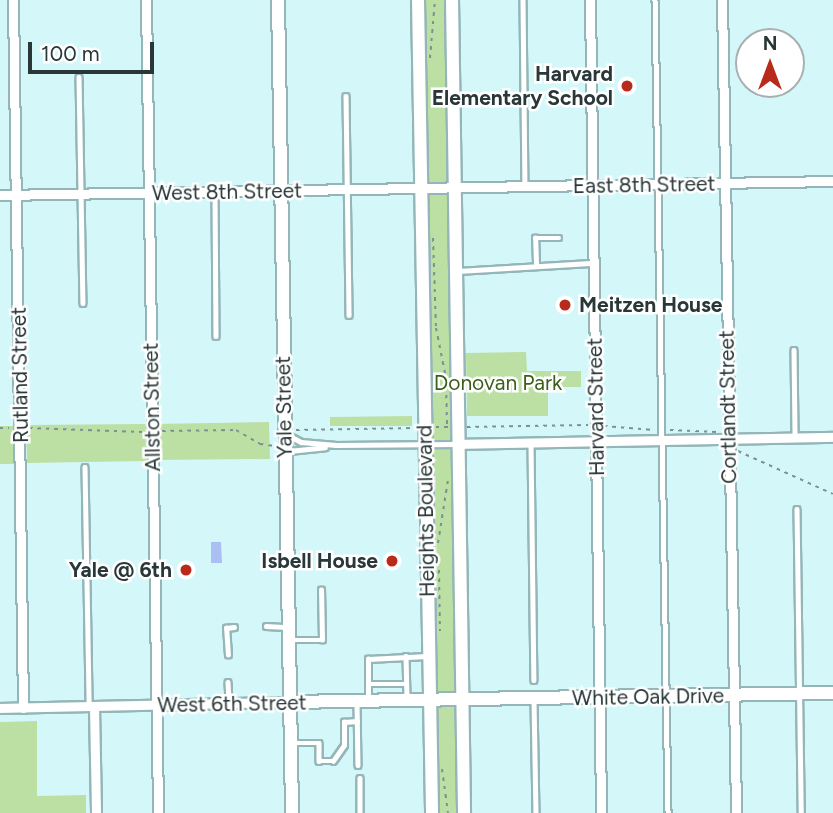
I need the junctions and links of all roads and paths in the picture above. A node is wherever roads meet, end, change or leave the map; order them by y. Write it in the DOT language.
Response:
graph roads {
  1 [pos="13,0"];
  2 [pos="146,0"];
  3 [pos="278,0"];
  4 [pos="418,0"];
  5 [pos="435,0"];
  6 [pos="452,0"];
  7 [pos="523,0"];
  8 [pos="590,0"];
  9 [pos="655,0"];
  10 [pos="722,0"];
  11 [pos="430,67"];
  12 [pos="79,77"];
  13 [pos="346,96"];
  14 [pos="833,181"];
  15 [pos="726,183"];
  16 [pos="657,184"];
  17 [pos="592,186"];
  18 [pos="525,187"];
  19 [pos="455,188"];
  20 [pos="421,189"];
  21 [pos="348,190"];
  22 [pos="281,191"];
  23 [pos="215,192"];
  24 [pos="150,193"];
  25 [pos="82,194"];
  26 [pos="0,195"];
  27 [pos="17,195"];
  28 [pos="432,233"];
  29 [pos="559,238"];
  30 [pos="594,262"];
  31 [pos="536,263"];
  32 [pos="455,271"];
  33 [pos="83,303"];
  34 [pos="349,315"];
  35 [pos="216,337"];
  36 [pos="794,350"];
  37 [pos="590,425"];
  38 [pos="606,426"];
  39 [pos="449,427"];
  40 [pos="463,427"];
  41 [pos="0,428"];
  42 [pos="16,428"];
  43 [pos="23,428"];
  44 [pos="417,428"];
  45 [pos="429,428"];
  46 [pos="659,430"];
  47 [pos="664,430"];
  48 [pos="291,431"];
  49 [pos="148,432"];
  50 [pos="154,432"];
  51 [pos="717,433"];
  52 [pos="833,437"];
  53 [pos="729,438"];
  54 [pos="795,438"];
  55 [pos="452,440"];
  56 [pos="596,442"];
  57 [pos="662,442"];
  58 [pos="531,443"];
  59 [pos="425,444"];
  60 [pos="336,445"];
  61 [pos="281,449"];
  62 [pos="735,450"];
  63 [pos="85,467"];
  64 [pos="449,476"];
  65 [pos="833,494"];
  66 [pos="797,509"];
  67 [pos="438,552"];
  68 [pos="439,564"];
  69 [pos="321,590"];
  70 [pos="266,626"];
  71 [pos="234,627"];
  72 [pos="288,627"];
  73 [pos="439,637"];
  74 [pos="288,640"];
  75 [pos="228,655"];
  76 [pos="406,656"];
  77 [pos="428,656"];
  78 [pos="534,680"];
  79 [pos="228,682"];
  80 [pos="368,684"];
  81 [pos="407,684"];
  82 [pos="833,693"];
  83 [pos="800,694"];
  84 [pos="734,695"];
  85 [pos="667,696"];
  86 [pos="599,698"];
  87 [pos="463,699"];
  88 [pos="534,699"];
  89 [pos="408,701"];
  90 [pos="429,701"];
  91 [pos="289,702"];
  92 [pos="363,702"];
  93 [pos="229,703"];
  94 [pos="157,706"];
  95 [pos="92,707"];
  96 [pos="0,708"];
  97 [pos="23,708"];
  98 [pos="357,721"];
  99 [pos="290,743"];
  100 [pos="442,763"];
  101 [pos="358,765"];
  102 [pos="360,778"];
  103 [pos="96,813"];
  104 [pos="158,813"];
  105 [pos="292,813"];
  106 [pos="360,813"];
  107 [pos="432,813"];
  108 [pos="448,813"];
  109 [pos="464,813"];
  110 [pos="536,813"];
  111 [pos="601,813"];
  112 [pos="668,813"];
  113 [pos="736,813"];
  114 [pos="801,813"];
  1 -- 27 [label="street, Rutland Street"];
  2 -- 24 [label="street, Allston Street"];
  3 -- 22 [label="main road, Yale Street"];
  4 -- 20 [label="main road, Heights Boulevard"];
  5 -- 11 [label="path"];
  6 -- 19 [label="main road, Heights Boulevard"];
  7 -- 18 [label="lane"];
  8 -- 17 [label="street, Harvard Street"];
  9 -- 16 [label="lane"];
  10 -- 15 [label="street, Cortlandt Street"];
  12 -- 25 [label="lane"];
  13 -- 21 [label="lane"];
  14 -- 15 [label="street, East 8th Street"];
  15 -- 16 [label="street, East 8th Street"];
  15 -- 53 [label="street, Cortlandt Street"];
  16 -- 17 [label="street, East 8th Street"];
  16 -- 57 [label="lane"];
  17 -- 18 [label="street, East 8th Street"];
  17 -- 30 [label="street, Harvard Street"];
  18 -- 19 [label="street, East 8th Street"];
  19 -- 20 [label="street, West 8th Street"];
  19 -- 32 [label="main road, Heights Boulevard"];
  20 -- 21 [label="street, West 8th Street"];
  20 -- 59 [label="main road, Heights Boulevard"];
  21 -- 22 [label="street, West 8th Street"];
  21 -- 34 [label="lane"];
  22 -- 23 [label="street, West 8th Street"];
  22 -- 48 [label="main road, Yale Street"];
  23 -- 24 [label="street, West 8th Street"];
  23 -- 35 [label="lane"];
  24 -- 25 [label="street, West 8th Street"];
  24 -- 94 [label="street, Allston Street"];
  25 -- 27 [label="street, West 8th Street"];
  25 -- 33 [label="lane"];
  26 -- 27 [label="street, West 8th Street"];
  27 -- 97 [label="street, Rutland Street"];
  28 -- 39 [label="path"];
  29 -- 31 [label="lane"];
  30 -- 31 [label="lane"];
  30 -- 56 [label="street, Harvard Street"];
  31 -- 32 [label="lane"];
  32 -- 55 [label="main road, Heights Boulevard"];
  36 -- 54 [label="lane"];
  37 -- 40 [label="path"];
  38 -- 46 [label="path"];
  39 -- 45 [label="path"];
  39 -- 55 [label="path"];
  41 -- 42 [label="path"];
  43 -- 49 [label="path"];
  44 -- 48 [label="path"];
  47 -- 51 [label="path"];
  48 -- 60 [label="lane"];
  48 -- 61 [label="main road, Yale Street"];
  50 -- 61 [label="path"];
  52 -- 54 [label="street"];
  53 -- 54 [label="street"];
  53 -- 57 [label="street"];
  53 -- 84 [label="street, Cortlandt Street"];
  55 -- 58 [label="street"];
  55 -- 59 [label="lane"];
  55 -- 87 [label="main road, Heights Boulevard"];
  56 -- 57 [label="street"];
  56 -- 58 [label="street"];
  56 -- 86 [label="street, Harvard Street"];
  57 -- 85 [label="lane"];
  58 -- 78 [label="lane"];
  59 -- 60 [label="lane"];
  59 -- 77 [label="main road, Heights Boulevard"];
  60 -- 61 [label="lane"];
  61 -- 72 [label="main road, Yale Street"];
  62 -- 65 [label="path"];
  63 -- 95 [label="lane"];
  64 -- 67 [label="path"];
  66 -- 83 [label="lane"];
  68 -- 73 [label="path"];
  69 -- 74 [label="lane"];
  70 -- 72 [label="lane"];
  71 -- 75 [label="lane"];
  72 -- 74 [label="main road, Yale Street"];
  74 -- 91 [label="main road, Yale Street"];
  76 -- 77 [label="lane"];
  76 -- 80 [label="lane"];
  76 -- 81 [label="lane"];
  77 -- 90 [label="main road, Heights Boulevard"];
  79 -- 93 [label="lane"];
  80 -- 81 [label="lane"];
  80 -- 92 [label="lane"];
  81 -- 89 [label="lane"];
  82 -- 83 [label="main road, White Oak Drive"];
  83 -- 84 [label="main road, White Oak Drive"];
  83 -- 114 [label="lane"];
  84 -- 85 [label="main road, White Oak Drive"];
  84 -- 113 [label="street, Cortlandt Street"];
  85 -- 86 [label="main road, White Oak Drive"];
  85 -- 112 [label="lane"];
  86 -- 88 [label="main road, White Oak Drive"];
  86 -- 111 [label="street, Harvard Street"];
  87 -- 88 [label="main road, White Oak Drive"];
  87 -- 90 [label="main road, West 6th Street"];
  87 -- 109 [label="main road, Heights Boulevard"];
  88 -- 110 [label="lane"];
  89 -- 90 [label="main road, West 6th Street"];
  89 -- 92 [label="main road, West 6th Street"];
  90 -- 107 [label="main road, Heights Boulevard"];
  91 -- 92 [label="main road, West 6th Street"];
  91 -- 93 [label="street, West 6th Street"];
  91 -- 99 [label="main road, Yale Street"];
  92 -- 98 [label="lane"];
  93 -- 94 [label="street, West 6th Street"];
  94 -- 95 [label="street, West 6th Street"];
  94 -- 104 [label="street, Allston Street"];
  95 -- 97 [label="street, West 6th Street"];
  95 -- 103 [label="street"];
  96 -- 97 [label="street, West 6th Street"];
  98 -- 99 [label="lane"];
  98 -- 101 [label="lane"];
  99 -- 105 [label="main road, Yale Street"];
  100 -- 108 [label="path"];
  102 -- 106 [label="lane"];
}
